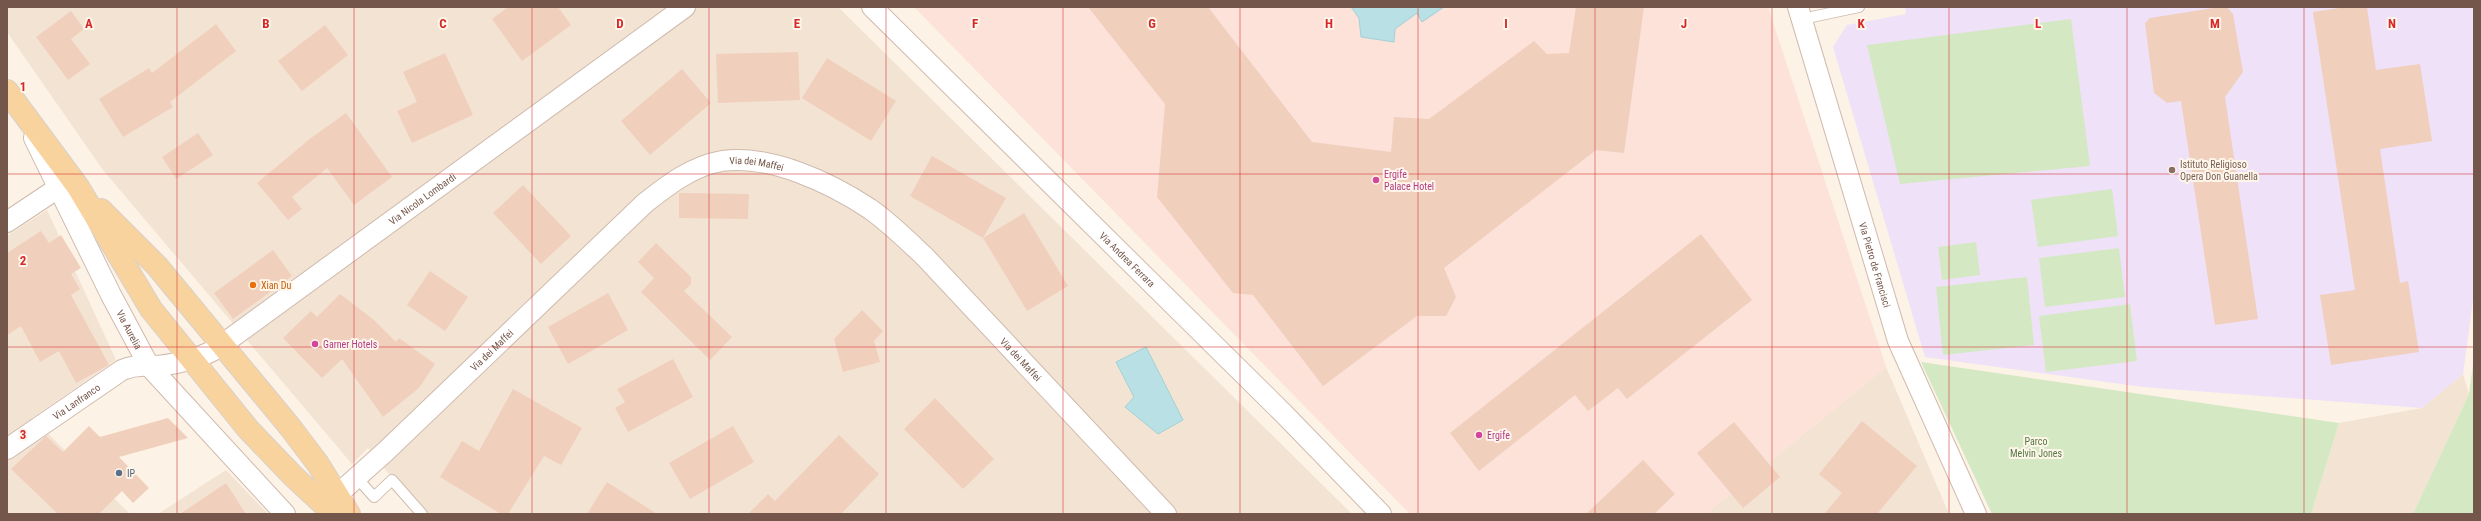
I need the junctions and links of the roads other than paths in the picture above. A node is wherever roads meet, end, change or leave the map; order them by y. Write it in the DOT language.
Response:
graph roads {
  1 [pos="685,7"];
  2 [pos="872,7"];
  3 [pos="1859,7"];
  4 [pos="1800,13"];
  5 [pos="7,90"];
  6 [pos="68,188"];
  7 [pos="7,222"];
  8 [pos="222,344"];
  9 [pos="191,360"];
  10 [pos="149,366"];
  11 [pos="7,449"];
  12 [pos="357,478"];
  13 [pos="336,505"];
  14 [pos="284,514"];
  15 [pos="348,514"];
  16 [pos="422,514"];
  17 [pos="1166,514"];
  18 [pos="1381,514"];
  19 [pos="1976,514"];
  1 -- 8 [label="street, Via Nicola Lombardi"];
  2 -- 18 [label="street, Via Andrea Ferrara"];
  3 -- 4 [label="lane"];
  4 -- 19 [label="street, Via Pietro de Francisci"];
  5 -- 6 [label="main road, Via Aurelia"];
  6 -- 7 [label="street"];
  6 -- 8 [label="main road, Via Aurelia"];
  6 -- 9 [label="main road, Via Aurelia"];
  6 -- 10 [label="street, Via Aurelia"];
  8 -- 9 [label="street, Via Nicola Lombardi"];
  8 -- 13 [label="main road, Via Aurelia"];
  9 -- 10 [label="street, Via Nicola Lombardi"];
  9 -- 13 [label="main road, Via Aurelia"];
  10 -- 11 [label="street, Via Lanfranco"];
  10 -- 14 [label="street, Via Aurelia"];
  12 -- 13 [label="street, Via dei Maffei"];
  12 -- 16 [label="lane"];
  12 -- 17 [label="street, Via dei Maffei"];
  13 -- 15 [label="main road, Via Aurelia"];
}
